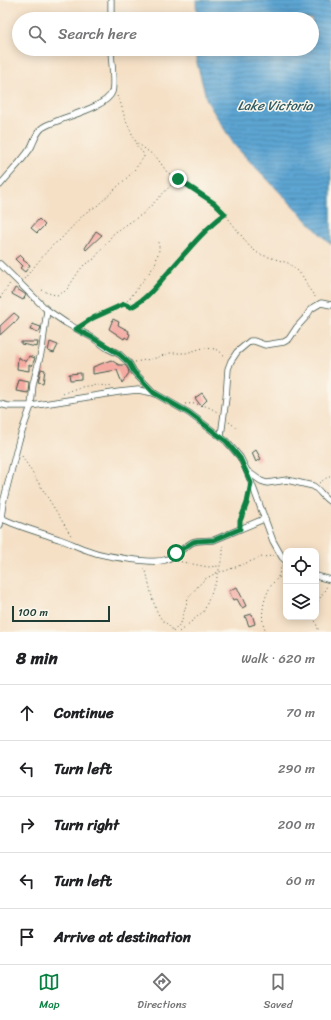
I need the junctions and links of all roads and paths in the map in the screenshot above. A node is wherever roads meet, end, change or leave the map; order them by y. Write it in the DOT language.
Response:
graph roads {
  1 [pos="111,0"];
  2 [pos="111,12"];
  3 [pos="111,56"];
  4 [pos="113,88"];
  5 [pos="136,142"];
  6 [pos="178,179"];
  7 [pos="0,185"];
  8 [pos="225,214"];
  9 [pos="160,241"];
  10 [pos="0,264"];
  11 [pos="14,278"];
  12 [pos="20,284"];
  13 [pos="42,290"];
  14 [pos="0,298"];
  15 [pos="124,304"];
  16 [pos="321,304"];
  17 [pos="331,305"];
  18 [pos="47,310"];
  19 [pos="76,329"];
  20 [pos="231,361"];
  21 [pos="129,363"];
  22 [pos="119,392"];
  23 [pos="154,393"];
  24 [pos="60,396"];
  25 [pos="0,404"];
  26 [pos="174,404"];
  27 [pos="31,406"];
  28 [pos="223,417"];
  29 [pos="237,428"];
  30 [pos="221,436"];
  31 [pos="17,448"];
  32 [pos="247,471"];
  33 [pos="331,475"];
  34 [pos="251,483"];
  35 [pos="313,486"];
  36 [pos="331,502"];
  37 [pos="1,518"];
  38 [pos="264,519"];
  39 [pos="0,525"];
  40 [pos="240,529"];
  41 [pos="222,537"];
  42 [pos="77,546"];
  43 [pos="283,557"];
  44 [pos="283,559"];
  45 [pos="142,560"];
  46 [pos="166,560"];
  47 [pos="283,562"];
  48 [pos="220,566"];
  49 [pos="218,572"];
  50 [pos="283,577"];
  51 [pos="319,577"];
  52 [pos="278,578"];
  53 [pos="330,580"];
  54 [pos="319,600"];
  55 [pos="315,620"];
  56 [pos="173,632"];
  57 [pos="179,632"];
  58 [pos="266,632"];
  59 [pos="319,632"];
  1 -- 2 [label="street"];
  3 -- 4 [label="street"];
  4 -- 5 [label="path"];
  4 -- 7 [label="street"];
  5 -- 6 [label="path"];
  5 -- 12 [label="path"];
  6 -- 8 [label="path"];
  6 -- 13 [label="path"];
  8 -- 15 [label="path"];
  8 -- 16 [label="path"];
  9 -- 15 [label="path"];
  10 -- 11 [label="street"];
  11 -- 12 [label="street"];
  11 -- 14 [label="path"];
  12 -- 18 [label="street"];
  15 -- 19 [label="path"];
  16 -- 17 [label="street"];
  16 -- 20 [label="street"];
  18 -- 19 [label="street"];
  18 -- 27 [label="street"];
  19 -- 21 [label="street"];
  20 -- 21 [label="path"];
  20 -- 28 [label="street"];
  21 -- 23 [label="street"];
  22 -- 23 [label="street"];
  22 -- 24 [label="path"];
  22 -- 27 [label="street"];
  23 -- 26 [label="street"];
  25 -- 27 [label="street"];
  26 -- 28 [label="path"];
  26 -- 30 [label="street"];
  27 -- 31 [label="street"];
  28 -- 29 [label="path"];
  28 -- 30 [label="street"];
  30 -- 32 [label="street"];
  31 -- 37 [label="street"];
  31 -- 42 [label="path"];
  32 -- 34 [label="street"];
  32 -- 35 [label="street"];
  33 -- 35 [label="path"];
  34 -- 38 [label="street"];
  34 -- 40 [label="path"];
  35 -- 36 [label="street"];
  37 -- 39 [label="street"];
  37 -- 42 [label="street"];
  38 -- 40 [label="street"];
  38 -- 43 [label="street"];
  40 -- 41 [label="street"];
  41 -- 46 [label="street"];
  41 -- 48 [label="path"];
  42 -- 45 [label="street"];
  44 -- 49 [label="path"];
  45 -- 46 [label="street"];
  45 -- 56 [label="path"];
  46 -- 48 [label="path"];
  47 -- 52 [label="path"];
  48 -- 49 [label="path"];
  49 -- 56 [label="path"];
  49 -- 57 [label="path"];
  50 -- 52 [label="path"];
  51 -- 53 [label="street"];
  52 -- 58 [label="path"];
  53 -- 54 [label="path"];
  55 -- 59 [label="path"];
}
